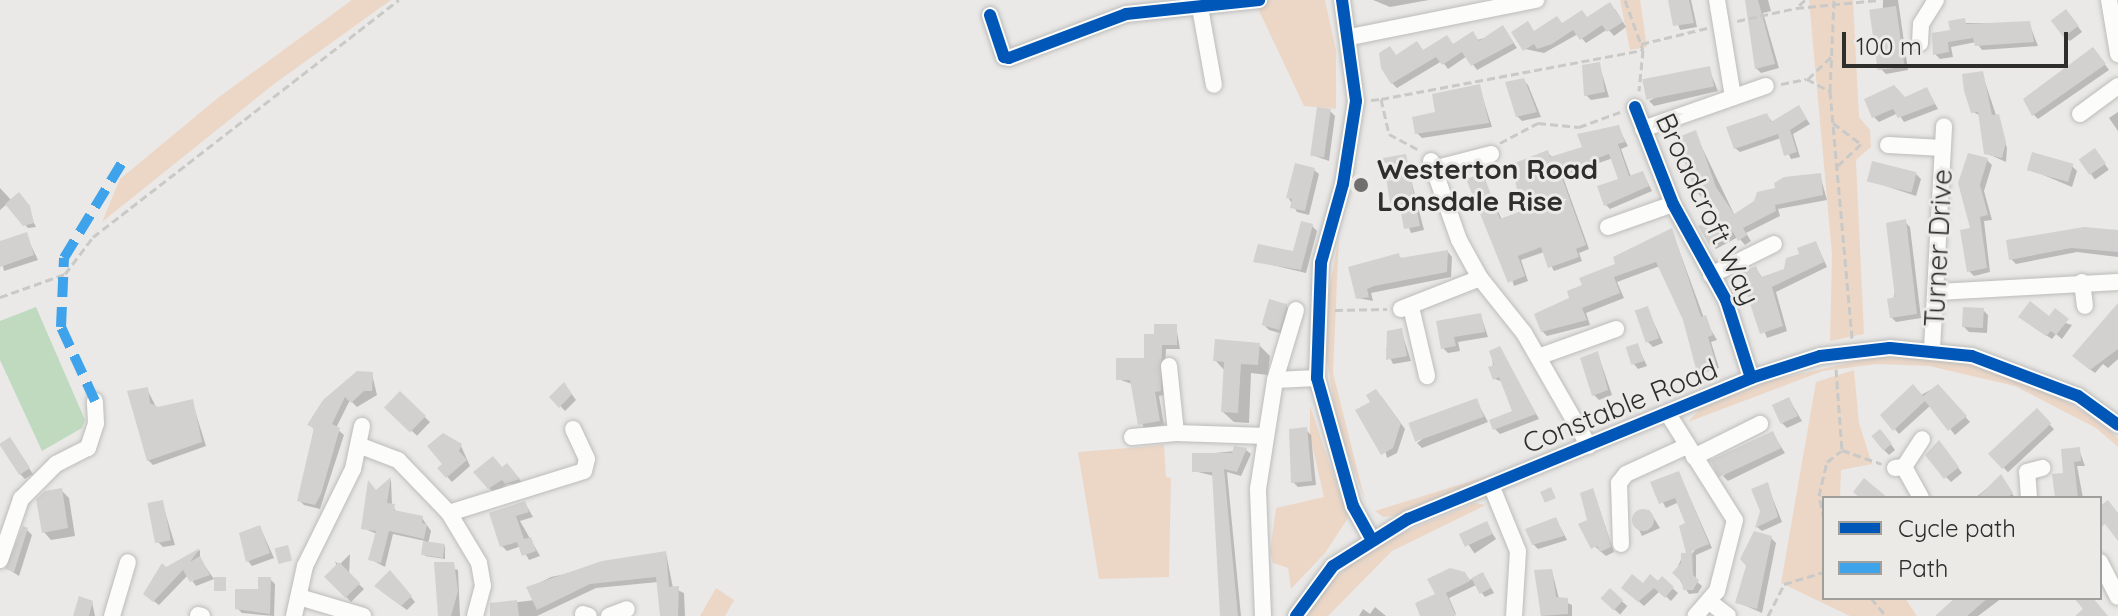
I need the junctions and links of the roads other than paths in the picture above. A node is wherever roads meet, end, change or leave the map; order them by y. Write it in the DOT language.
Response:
graph roads {
  1 [pos="1342,0"];
  2 [pos="1536,0"];
  3 [pos="1717,0"];
  4 [pos="2109,0"];
  5 [pos="1251,1"];
  6 [pos="1199,2"];
  7 [pos="1514,2"];
  8 [pos="1934,3"];
  9 [pos="1125,7"];
  10 [pos="990,15"];
  11 [pos="1350,37"];
  12 [pos="1920,43"];
  13 [pos="2118,54"];
  14 [pos="1214,85"];
  15 [pos="1766,86"];
  16 [pos="2118,86"];
  17 [pos="1733,97"];
  18 [pos="1635,107"];
  19 [pos="2080,114"];
  20 [pos="1944,126"];
  21 [pos="1643,129"];
  22 [pos="1888,145"];
  23 [pos="1943,148"];
  24 [pos="1491,154"];
  25 [pos="1673,204"];
  26 [pos="1608,227"];
  27 [pos="1774,244"];
  28 [pos="1711,275"];
  29 [pos="1480,278"];
  30 [pos="2082,282"];
  31 [pos="2118,282"];
  32 [pos="1938,292"];
  33 [pos="2085,306"];
  34 [pos="1296,310"];
  35 [pos="1616,329"];
  36 [pos="1932,349"];
  37 [pos="1538,357"];
  38 [pos="1169,366"];
  39 [pos="1427,376"];
  40 [pos="1317,378"];
  41 [pos="1751,378"];
  42 [pos="1275,380"];
  43 [pos="95,401"];
  44 [pos="1668,414"];
  45 [pos="2116,420"];
  46 [pos="1760,424"];
  47 [pos="362,426"];
  48 [pos="573,429"];
  49 [pos="1176,433"];
  50 [pos="1266,436"];
  51 [pos="1132,437"];
  52 [pos="1922,439"];
  53 [pos="361,446"];
  54 [pos="1589,446"];
  55 [pos="1690,452"];
  56 [pos="2042,468"];
  57 [pos="1491,485"];
  58 [pos="1920,496"];
  59 [pos="2029,496"];
  60 [pos="449,513"];
  61 [pos="1371,538"];
  62 [pos="1621,544"];
  63 [pos="0,560"];
  64 [pos="128,562"];
  65 [pos="2102,566"];
  66 [pos="299,597"];
  67 [pos="2118,597"];
  68 [pos="1711,603"];
  69 [pos="627,609"];
  70 [pos="112,616"];
  71 [pos="294,616"];
  72 [pos="363,616"];
  73 [pos="475,616"];
  74 [pos="609,616"];
  75 [pos="1263,616"];
  76 [pos="1296,616"];
  77 [pos="1514,616"];
  78 [pos="1695,616"];
  79 [pos="1728,616"];
  1 -- 11 [label="street"];
  2 -- 7 [label="street"];
  3 -- 17 [label="street"];
  4 -- 13 [label="street"];
  5 -- 6 [label="street"];
  6 -- 9 [label="street"];
  6 -- 14 [label="street"];
  7 -- 11 [label="street"];
  8 -- 12 [label="street"];
  9 -- 10 [label="street"];
  11 -- 40 [label="street"];
  15 -- 17 [label="street"];
  16 -- 19 [label="street"];
  17 -- 21 [label="street"];
  18 -- 21 [label="street, Broadcroft Way"];
  20 -- 23 [label="street, Turner Drive"];
  21 -- 25 [label="street, Broadcroft Way"];
  22 -- 23 [label="street, Turner Drive"];
  23 -- 32 [label="street, Turner Drive"];
  24 -- 29 [label="street"];
  25 -- 26 [label="street, Broadcroft Way"];
  25 -- 28 [label="street, Broadcroft Way"];
  27 -- 28 [label="street, Broadcroft Way"];
  28 -- 41 [label="street, Broadcroft Way"];
  29 -- 37 [label="street"];
  29 -- 39 [label="street"];
  30 -- 31 [label="street"];
  30 -- 32 [label="street"];
  30 -- 33 [label="street"];
  32 -- 36 [label="street, Turner Drive"];
  34 -- 42 [label="street"];
  35 -- 37 [label="street"];
  36 -- 41 [label="street, Constable Road"];
  36 -- 45 [label="street, Constable Road"];
  37 -- 54 [label="street"];
  38 -- 49 [label="street"];
  40 -- 42 [label="street"];
  40 -- 61 [label="street"];
  41 -- 44 [label="street, Constable Road"];
  42 -- 50 [label="street"];
  43 -- 63 [label="street"];
  44 -- 54 [label="street, Constable Road"];
  44 -- 55 [label="street"];
  46 -- 55 [label="street"];
  47 -- 53 [label="street"];
  48 -- 60 [label="street"];
  49 -- 50 [label="street"];
  49 -- 51 [label="street"];
  50 -- 75 [label="street"];
  52 -- 58 [label="street"];
  53 -- 60 [label="street"];
  53 -- 66 [label="street"];
  54 -- 57 [label="street, Constable Road"];
  55 -- 62 [label="street"];
  55 -- 68 [label="street"];
  56 -- 59 [label="street"];
  57 -- 61 [label="street, Constable Road"];
  57 -- 77 [label="street"];
  60 -- 73 [label="street"];
  61 -- 76 [label="street, Constable Road"];
  64 -- 70 [label="street"];
  65 -- 67 [label="street"];
  66 -- 71 [label="street"];
  66 -- 72 [label="street"];
  68 -- 78 [label="street"];
  68 -- 79 [label="street"];
  69 -- 74 [label="street"];
}
